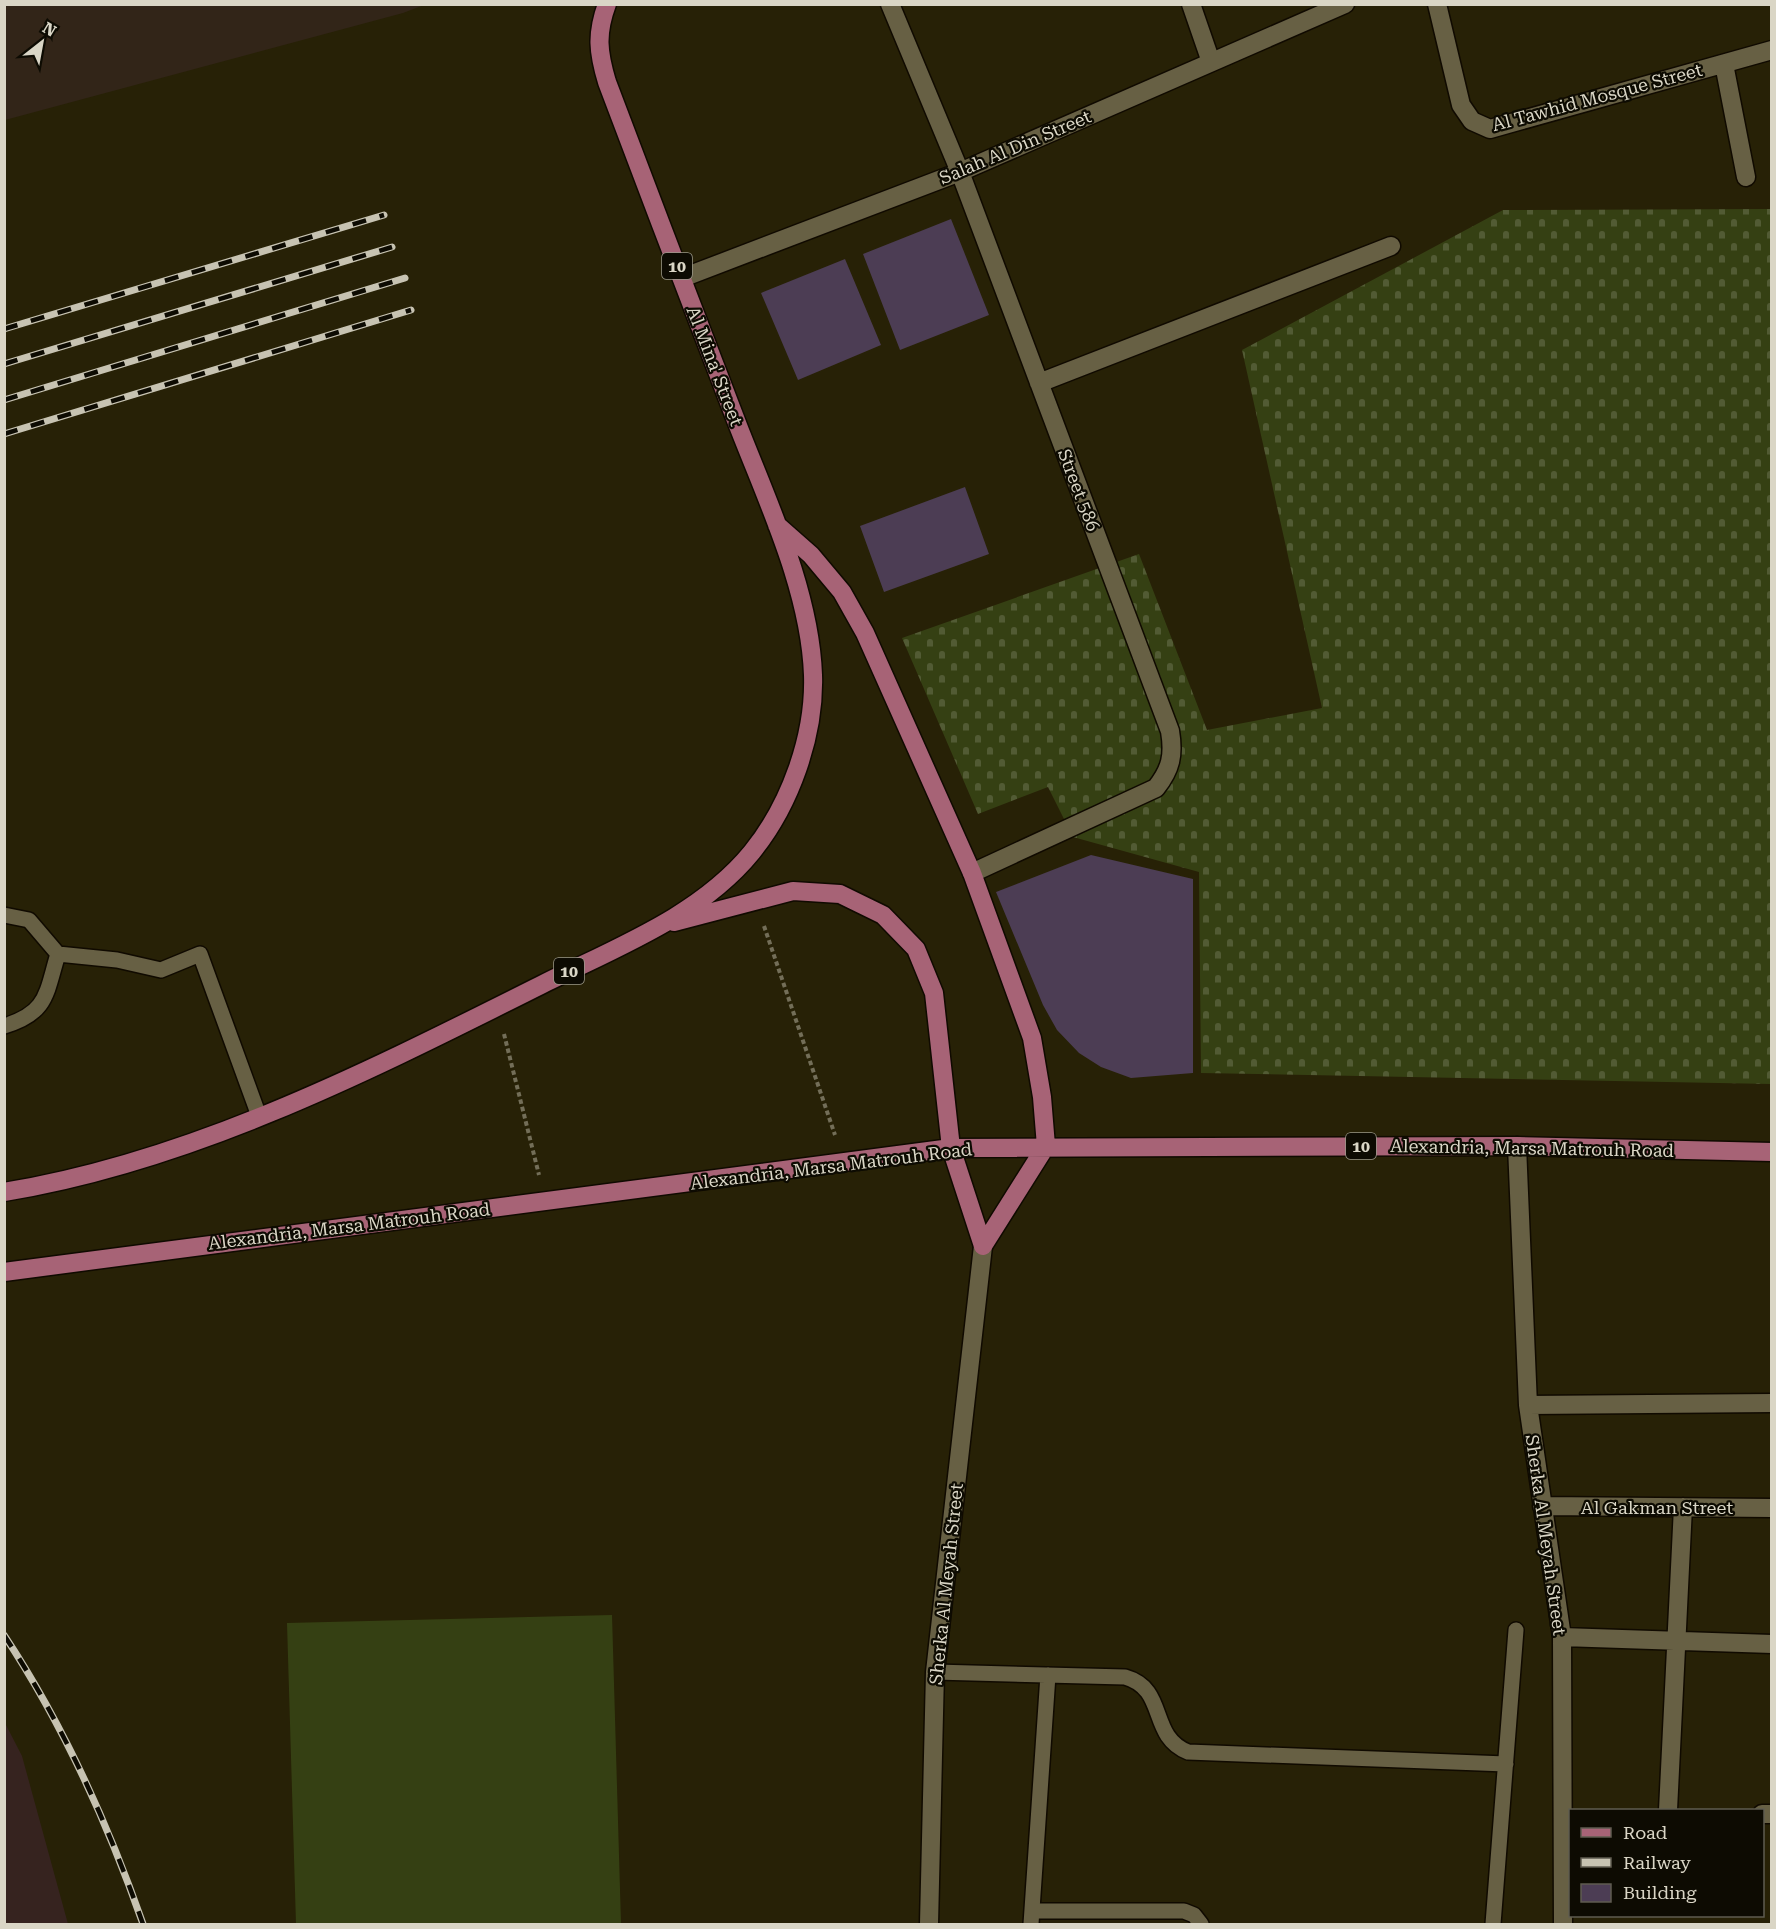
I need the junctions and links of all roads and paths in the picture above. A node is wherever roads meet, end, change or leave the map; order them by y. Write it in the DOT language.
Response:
graph roads {
  1 [pos="607,4"];
  2 [pos="890,4"];
  3 [pos="1191,4"];
  4 [pos="1345,4"];
  5 [pos="1437,4"];
  6 [pos="1772,50"];
  7 [pos="1211,62"];
  8 [pos="1724,64"];
  9 [pos="960,172"];
  10 [pos="1746,177"];
  11 [pos="1391,246"];
  12 [pos="682,278"];
  13 [pos="1039,383"];
  14 [pos="776,524"];
  15 [pos="972,873"];
  16 [pos="755,900"];
  17 [pos="4,915"];
  18 [pos="654,928"];
  19 [pos="58,954"];
  20 [pos="498,1007"];
  21 [pos="4,1026"];
  22 [pos="259,1116"];
  23 [pos="1046,1146"];
  24 [pos="1517,1146"];
  25 [pos="951,1148"];
  26 [pos="1772,1152"];
  27 [pos="845,1163"];
  28 [pos="4,1192"];
  29 [pos="545,1201"];
  30 [pos="983,1246"];
  31 [pos="4,1272"];
  32 [pos="1772,1403"];
  33 [pos="1528,1406"];
  34 [pos="1542,1506"];
  35 [pos="1683,1507"];
  36 [pos="1772,1508"];
  37 [pos="1516,1630"];
  38 [pos="1562,1637"];
  39 [pos="1677,1641"];
  40 [pos="1772,1644"];
  41 [pos="935,1672"];
  42 [pos="1048,1675"];
  43 [pos="1506,1764"];
  44 [pos="1668,1809"];
  45 [pos="1566,1818"];
  46 [pos="1032,1918"];
  47 [pos="1155,1918"];
  48 [pos="929,1924"];
  49 [pos="1201,1924"];
  50 [pos="1493,1924"];
  51 [pos="1563,1924"];
  1 -- 12 [label="main road, Al Mina' Street / 10"];
  2 -- 9 [label="street, Street 586"];
  3 -- 7 [label="street"];
  4 -- 7 [label="street, Salah Al Din Street"];
  5 -- 8 [label="street, Al Tawhid Mosque Street"];
  6 -- 8 [label="street, Al Tawhid Mosque Street"];
  7 -- 9 [label="street, Salah Al Din Street"];
  8 -- 10 [label="street"];
  9 -- 12 [label="street, Salah Al Din Street"];
  9 -- 13 [label="street, Street 586"];
  11 -- 13 [label="street"];
  12 -- 14 [label="main road, Al Mina' Street / 10"];
  13 -- 15 [label="street, Street 586"];
  14 -- 15 [label="main road, 10"];
  14 -- 18 [label="main road, 10"];
  15 -- 23 [label="main road, 10"];
  16 -- 18 [label="main road, 10"];
  16 -- 25 [label="main road, 10"];
  16 -- 27 [label="path"];
  17 -- 19 [label="lane"];
  18 -- 20 [label="main road, 10"];
  19 -- 21 [label="lane"];
  19 -- 22 [label="lane"];
  20 -- 22 [label="main road, 10"];
  20 -- 29 [label="path"];
  22 -- 28 [label="main road, 10"];
  23 -- 24 [label="main road, Alexandria, Marsa Matrouh Road / 10"];
  23 -- 25 [label="main road, Alexandria, Marsa Matrouh Road / 10"];
  23 -- 30 [label="main road"];
  24 -- 26 [label="main road, Alexandria, Marsa Matrouh Road / 10"];
  24 -- 33 [label="street, Sherka Al Meyah Street"];
  25 -- 27 [label="main road, Alexandria, Marsa Matrouh Road / 10"];
  25 -- 30 [label="main road, 10"];
  27 -- 29 [label="main road, Alexandria, Marsa Matrouh Road / 10"];
  29 -- 31 [label="main road, Alexandria, Marsa Matrouh Road / 10"];
  30 -- 41 [label="street, Sherka Al Meyah Street"];
  32 -- 33 [label="street"];
  33 -- 34 [label="street, Sherka Al Meyah Street"];
  34 -- 35 [label="street, Al Gakman Street"];
  34 -- 38 [label="street, Sherka Al Meyah Street"];
  35 -- 36 [label="street, Al Gakman Street"];
  35 -- 39 [label="street"];
  37 -- 43 [label="lane"];
  38 -- 39 [label="street"];
  38 -- 45 [label="street, Sherka Al Meyah Street"];
  39 -- 40 [label="street"];
  39 -- 44 [label="street"];
  41 -- 42 [label="lane"];
  41 -- 48 [label="street, Sherka Al Meyah Street"];
  42 -- 43 [label="lane"];
  42 -- 46 [label="lane"];
  43 -- 50 [label="lane"];
  45 -- 51 [label="street, Sherka Al Meyah Street"];
  46 -- 47 [label="lane"];
  47 -- 49 [label="lane"];
}
